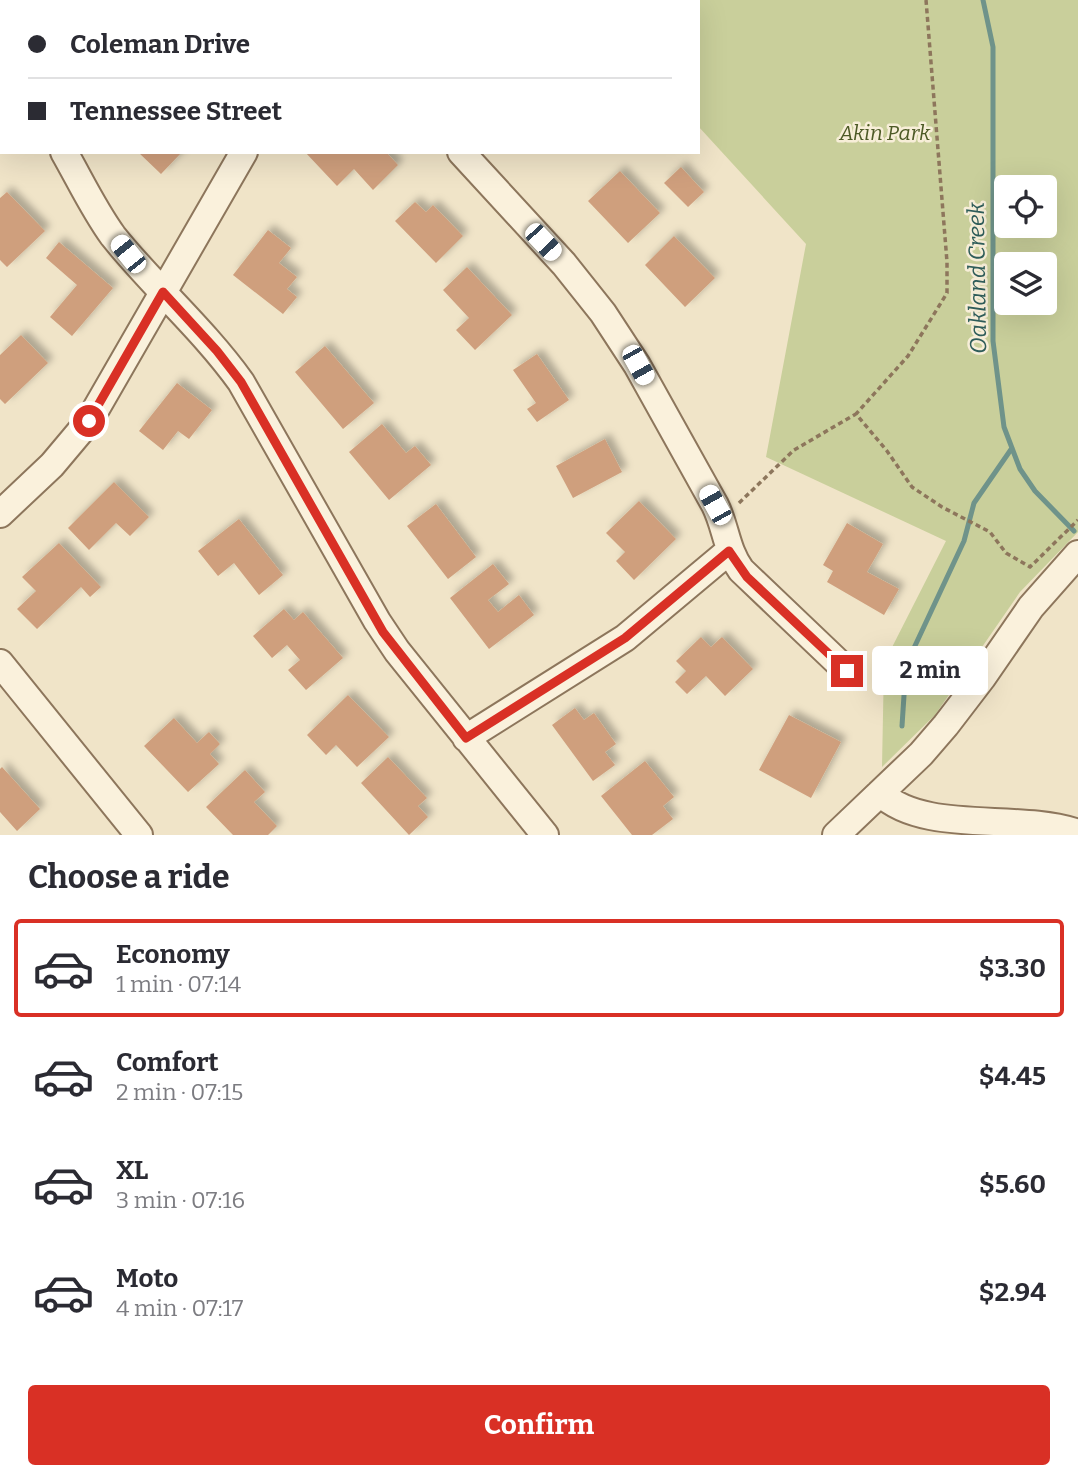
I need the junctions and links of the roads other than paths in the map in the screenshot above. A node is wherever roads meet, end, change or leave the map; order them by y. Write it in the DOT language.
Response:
graph roads {
  1 [pos="65,154"];
  2 [pos="243,154"];
  3 [pos="463,154"];
  4 [pos="163,292"];
  5 [pos="0,514"];
  6 [pos="1067,547"];
  7 [pos="729,551"];
  8 [pos="0,663"];
  9 [pos="847,671"];
  10 [pos="466,738"];
  11 [pos="880,793"];
  12 [pos="1078,833"];
  13 [pos="139,835"];
  14 [pos="545,835"];
  15 [pos="836,835"];
  1 -- 4 [label="street"];
  2 -- 4 [label="street"];
  3 -- 7 [label="street"];
  4 -- 5 [label="street"];
  4 -- 10 [label="street"];
  6 -- 11 [label="street"];
  7 -- 9 [label="street"];
  7 -- 10 [label="street"];
  8 -- 13 [label="street"];
  10 -- 14 [label="street"];
  11 -- 12 [label="street"];
  11 -- 15 [label="street"];
}
